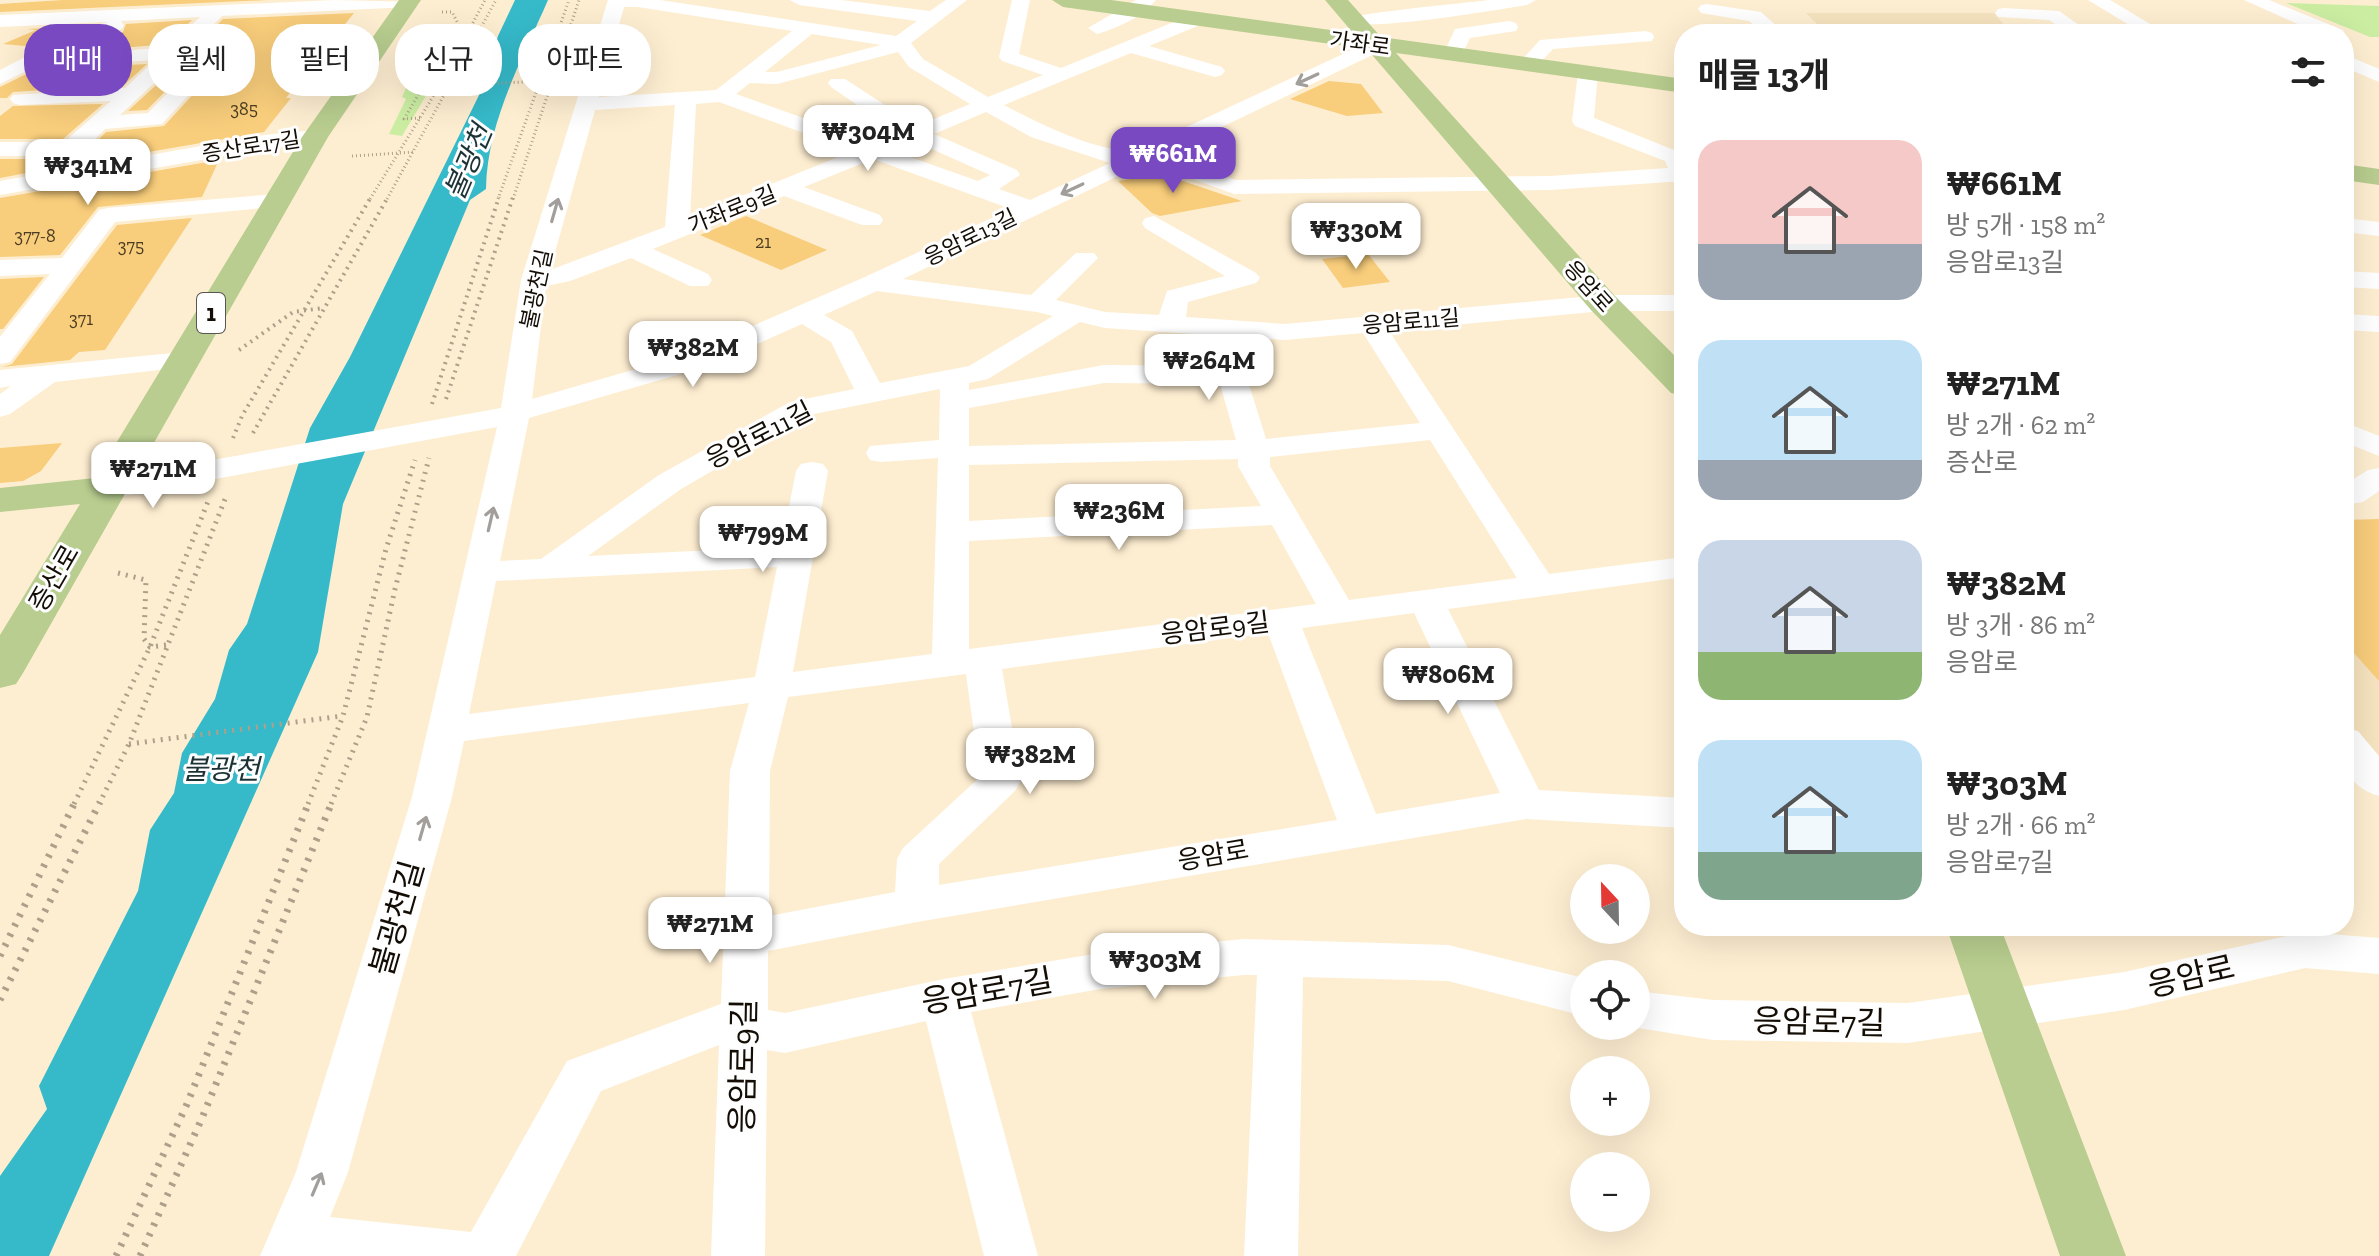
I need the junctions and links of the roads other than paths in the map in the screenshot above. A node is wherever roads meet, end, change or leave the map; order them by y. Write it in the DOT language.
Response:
graph roads {
  1 [pos="166,0"];
  2 [pos="799,0"];
  3 [pos="958,0"];
  4 [pos="1021,0"];
  5 [pos="1063,0"];
  6 [pos="1334,0"];
  7 [pos="1428,0"];
  8 [pos="1527,0"];
  9 [pos="2097,0"];
  10 [pos="2253,0"];
  11 [pos="410,1"];
  12 [pos="617,1"];
  13 [pos="289,3"];
  14 [pos="673,3"];
  15 [pos="1704,4"];
  16 [pos="1140,5"];
  17 [pos="765,6"];
  18 [pos="1999,7"];
  19 [pos="218,10"];
  20 [pos="140,15"];
  21 [pos="932,17"];
  22 [pos="741,18"];
  23 [pos="1198,19"];
  24 [pos="0,21"];
  25 [pos="117,24"];
  26 [pos="203,24"];
  27 [pos="1534,24"];
  28 [pos="1718,24"];
  29 [pos="1765,24"];
  30 [pos="2013,24"];
  31 [pos="2067,24"];
  32 [pos="2140,24"];
  33 [pos="2313,24"];
  34 [pos="808,28"];
  35 [pos="1097,28"];
  36 [pos="1269,30"];
  37 [pos="1381,32"];
  38 [pos="1645,37"];
  39 [pos="900,42"];
  40 [pos="15,45"];
  41 [pos="24,45"];
  42 [pos="1132,47"];
  43 [pos="1450,55"];
  44 [pos="1103,59"];
  45 [pos="24,65"];
  46 [pos="1527,65"];
  47 [pos="2354,65"];
  48 [pos="1145,71"];
  49 [pos="1215,71"];
  50 [pos="1588,73"];
  51 [pos="1064,75"];
  52 [pos="2379,76"];
  53 [pos="743,77"];
  54 [pos="0,78"];
  55 [pos="148,78"];
  56 [pos="1405,78"];
  57 [pos="838,83"];
  58 [pos="1674,85"];
  59 [pos="2356,87"];
  60 [pos="2379,90"];
  61 [pos="132,94"];
  62 [pos="87,96"];
  63 [pos="130,96"];
  64 [pos="176,96"];
  65 [pos="721,96"];
  66 [pos="686,97"];
  67 [pos="20,99"];
  68 [pos="586,104"];
  69 [pos="988,107"];
  70 [pos="48,123"];
  71 [pos="101,123"];
  72 [pos="919,134"];
  73 [pos="315,137"];
  74 [pos="8,149"];
  75 [pos="69,149"];
  76 [pos="877,151"];
  77 [pos="1674,157"];
  78 [pos="1137,159"];
  79 [pos="2354,173"];
  80 [pos="1674,175"];
  81 [pos="2379,177"];
  82 [pos="1498,183"];
  83 [pos="0,188"];
  84 [pos="785,188"];
  85 [pos="979,189"];
  86 [pos="49,190"];
  87 [pos="0,201"];
  88 [pos="276,201"];
  89 [pos="1030,208"];
  90 [pos="2379,212"];
  91 [pos="2354,213"];
  92 [pos="871,220"];
  93 [pos="1154,223"];
  94 [pos="2354,226"];
  95 [pos="2379,229"];
  96 [pos="677,231"];
  97 [pos="632,249"];
  98 [pos="1085,258"];
  99 [pos="70,265"];
  100 [pos="0,268"];
  101 [pos="534,280"];
  102 [pos="699,280"];
  103 [pos="2354,280"];
  104 [pos="2379,281"];
  105 [pos="874,283"];
  106 [pos="1603,303"];
  107 [pos="1674,303"];
  108 [pos="1037,304"];
  109 [pos="37,310"];
  110 [pos="0,311"];
  111 [pos="802,313"];
  112 [pos="1076,313"];
  113 [pos="2354,323"];
  114 [pos="2379,324"];
  115 [pos="1171,325"];
  116 [pos="1372,325"];
  117 [pos="0,356"];
  118 [pos="183,360"];
  119 [pos="47,374"];
  120 [pos="1674,375"];
  121 [pos="0,379"];
  122 [pos="955,390"];
  123 [pos="871,394"];
  124 [pos="0,408"];
  125 [pos="501,418"];
  126 [pos="1440,430"];
  127 [pos="2354,436"];
  128 [pos="2379,448"];
  129 [pos="1254,449"];
  130 [pos="2354,449"];
  131 [pos="953,452"];
  132 [pos="881,453"];
  133 [pos="812,471"];
  134 [pos="2379,477"];
  135 [pos="107,489"];
  136 [pos="2354,494"];
  137 [pos="0,500"];
  138 [pos="1282,515"];
  139 [pos="952,532"];
  140 [pos="796,556"];
  141 [pos="550,568"];
  142 [pos="1674,568"];
  143 [pos="479,572"];
  144 [pos="1539,586"];
  145 [pos="1426,601"];
  146 [pos="1338,612"];
  147 [pos="1281,620"];
  148 [pos="966,661"];
  149 [pos="0,673"];
  150 [pos="772,687"];
  151 [pos="446,730"];
  152 [pos="1526,804"];
  153 [pos="1674,812"];
  154 [pos="1362,830"];
  155 [pos="917,905"];
  156 [pos="1977,936"];
  157 [pos="746,938"];
  158 [pos="2379,956"];
  159 [pos="1281,957"];
  160 [pos="1570,994"];
  161 [pos="944,998"];
  162 [pos="2003,1009"];
  163 [pos="1650,1012"];
  164 [pos="744,1024"];
  165 [pos="290,1248"];
  166 [pos="468,1256"];
  167 [pos="487,1256"];
  168 [pos="738,1256"];
  169 [pos="1011,1256"];
  170 [pos="1271,1256"];
  171 [pos="2093,1256"];
  1 -- 20 [label="street"];
  2 -- 21 [label="street"];
  3 -- 21 [label="street"];
  4 -- 51 [label="street"];
  5 -- 16 [label="main road, 가좌로"];
  6 -- 36 [label="main road"];
  6 -- 37 [label="main road, 응암로"];
  7 -- 37 [label="street, 응암로13길"];
  8 -- 37 [label="street"];
  9 -- 32 [label="street"];
  10 -- 33 [label="street"];
  11 -- 13 [label="street, 증산로"];
  11 -- 73 [label="main road, 증산로 / 1"];
  12 -- 14 [label="street, 불광천길"];
  12 -- 68 [label="street, 불광천길"];
  13 -- 19 [label="street, 증산로"];
  14 -- 22 [label="street, 불광천길"];
  15 -- 28 [label="street"];
  15 -- 29 [label="street"];
  16 -- 23 [label="main road, 가좌로"];
  16 -- 35 [label="street"];
  17 -- 22 [label="street"];
  18 -- 30 [label="street"];
  18 -- 31 [label="street"];
  19 -- 20 [label="street, 증산로"];
  19 -- 26 [label="street"];
  20 -- 24 [label="street, 증산로"];
  20 -- 25 [label="street"];
  21 -- 39 [label="street"];
  22 -- 34 [label="street, 불광천길"];
  23 -- 36 [label="main road, 가좌로"];
  23 -- 42 [label="street, 가좌로9길"];
  27 -- 43 [label="street"];
  34 -- 39 [label="street, 불광천길"];
  34 -- 53 [label="street"];
  36 -- 37 [label="main road, 가좌로"];
  37 -- 43 [label="main road, 가좌로"];
  37 -- 56 [label="main road, 응암로"];
  37 -- 78 [label="street, 응암로13길, one-way"];
  38 -- 46 [label="street"];
  39 -- 53 [label="street"];
  39 -- 69 [label="street"];
  40 -- 41 [label="street"];
  42 -- 44 [label="street, 가좌로9길"];
  42 -- 49 [label="street"];
  43 -- 46 [label="main road, 가좌로"];
  43 -- 56 [label="main road"];
  44 -- 48 [label="street"];
  44 -- 51 [label="street, 가좌로9길"];
  45 -- 54 [label="street"];
  46 -- 50 [label="main road, 가좌로"];
  47 -- 52 [label="street"];
  50 -- 58 [label="main road, 가좌로"];
  50 -- 77 [label="street"];
  51 -- 69 [label="street, 가좌로9길"];
  53 -- 65 [label="street"];
  55 -- 61 [label="street"];
  56 -- 82 [label="main road, 응암로"];
  57 -- 72 [label="street"];
  59 -- 60 [label="street"];
  62 -- 67 [label="street"];
  63 -- 71 [label="street"];
  64 -- 71 [label="street"];
  65 -- 66 [label="street"];
  65 -- 76 [label="street"];
  66 -- 68 [label="street"];
  66 -- 96 [label="street, 가좌로9길"];
  101 -- 68 [label="street, 불광천길, one-way"];
  69 -- 72 [label="street, 가좌로9길"];
  69 -- 78 [label="street"];
  70 -- 74 [label="street"];
  71 -- 75 [label="street"];
  72 -- 76 [label="street, 가좌로9길"];
  72 -- 85 [label="street"];
  73 -- 86 [label="street, 증산로17길"];
  73 -- 88 [label="main road, 증산로 / 1"];
  74 -- 75 [label="street"];
  75 -- 86 [label="street"];
  76 -- 84 [label="street, 가좌로9길"];
  76 -- 85 [label="street"];
  78 -- 82 [label="street"];
  78 -- 89 [label="street, 응암로13길, one-way"];
  79 -- 81 [label="main road"];
  80 -- 82 [label="street"];
  82 -- 106 [label="main road, 응암로"];
  83 -- 86 [label="street, 증산로17길"];
  84 -- 92 [label="street"];
  84 -- 96 [label="street, 가좌로9길"];
  85 -- 89 [label="street"];
  86 -- 87 [label="street"];
  88 -- 99 [label="street"];
  88 -- 118 [label="main road, 증산로 / 1"];
  89 -- 105 [label="street, 응암로13길"];
  90 -- 91 [label="street"];
  93 -- 115 [label="street"];
  94 -- 95 [label="street"];
  96 -- 97 [label="street, 가좌로9길"];
  97 -- 101 [label="street, 가좌로9길"];
  97 -- 102 [label="street"];
  98 -- 108 [label="street"];
  99 -- 100 [label="street"];
  99 -- 109 [label="street"];
  101 -- 125 [label="street, 불광천길"];
  103 -- 104 [label="street"];
  105 -- 108 [label="street, 응암로11길"];
  105 -- 111 [label="street, 응암로13길"];
  106 -- 107 [label="street, 응암로11길"];
  106 -- 116 [label="street, 응암로11길"];
  106 -- 120 [label="main road, 응암로"];
  108 -- 112 [label="street, 응암로11길"];
  109 -- 110 [label="street"];
  109 -- 117 [label="street"];
  111 -- 123 [label="street"];
  111 -- 125 [label="street, 응암로13길"];
  112 -- 115 [label="street, 응암로11길"];
  112 -- 122 [label="street, 응암로11길"];
  113 -- 114 [label="street"];
  115 -- 116 [label="street, 응암로11길"];
  116 -- 126 [label="street"];
  118 -- 119 [label="street"];
  118 -- 135 [label="main road, 증산로 / 1"];
  119 -- 121 [label="street"];
  119 -- 124 [label="street"];
  122 -- 123 [label="street, 응암로11길"];
  122 -- 129 [label="street"];
  122 -- 131 [label="street"];
  123 -- 141 [label="street, 응암로11길"];
  125 -- 135 [label="street, 응암로13길"];
  143 -- 125 [label="street, 불광천길, one-way"];
  126 -- 129 [label="street"];
  126 -- 144 [label="street"];
  127 -- 128 [label="street"];
  128 -- 130 [label="street"];
  129 -- 131 [label="street"];
  129 -- 138 [label="street"];
  131 -- 132 [label="street"];
  131 -- 139 [label="street"];
  133 -- 140 [label="street, 응암로9길"];
  134 -- 136 [label="street"];
  135 -- 137 [label="main road"];
  135 -- 149 [label="main road, 증산로 / 1"];
  138 -- 139 [label="street"];
  138 -- 146 [label="street"];
  139 -- 148 [label="street"];
  140 -- 141 [label="street"];
  140 -- 150 [label="street, 응암로9길"];
  141 -- 143 [label="street"];
  142 -- 144 [label="street, 응암로9길"];
  143 -- 151 [label="street, 불광천길"];
  144 -- 145 [label="street, 응암로9길"];
  145 -- 146 [label="street, 응암로9길"];
  145 -- 152 [label="street"];
  146 -- 147 [label="street, 응암로9길"];
  147 -- 148 [label="street, 응암로9길"];
  147 -- 154 [label="street"];
  148 -- 150 [label="street, 응암로9길"];
  148 -- 155 [label="street"];
  150 -- 151 [label="street, 응암로9길"];
  150 -- 157 [label="street, 응암로9길"];
  165 -- 151 [label="street, 불광천길, one-way"];
  152 -- 153 [label="street, 응암로"];
  152 -- 154 [label="street, 응암로"];
  154 -- 155 [label="street, 응암로"];
  155 -- 157 [label="street, 응암로"];
  156 -- 162 [label="main road"];
  157 -- 164 [label="street, 응암로9길"];
  158 -- 162 [label="street, 응암로"];
  159 -- 160 [label="street, 응암로7길"];
  159 -- 161 [label="street, 응암로7길"];
  159 -- 170 [label="street"];
  161 -- 164 [label="street, 응암로7길"];
  161 -- 169 [label="street"];
  162 -- 163 [label="street, 응암로7길"];
  162 -- 171 [label="main road"];
  164 -- 167 [label="street"];
  164 -- 168 [label="street, 응암로9길"];
  165 -- 166 [label="street"];
}
